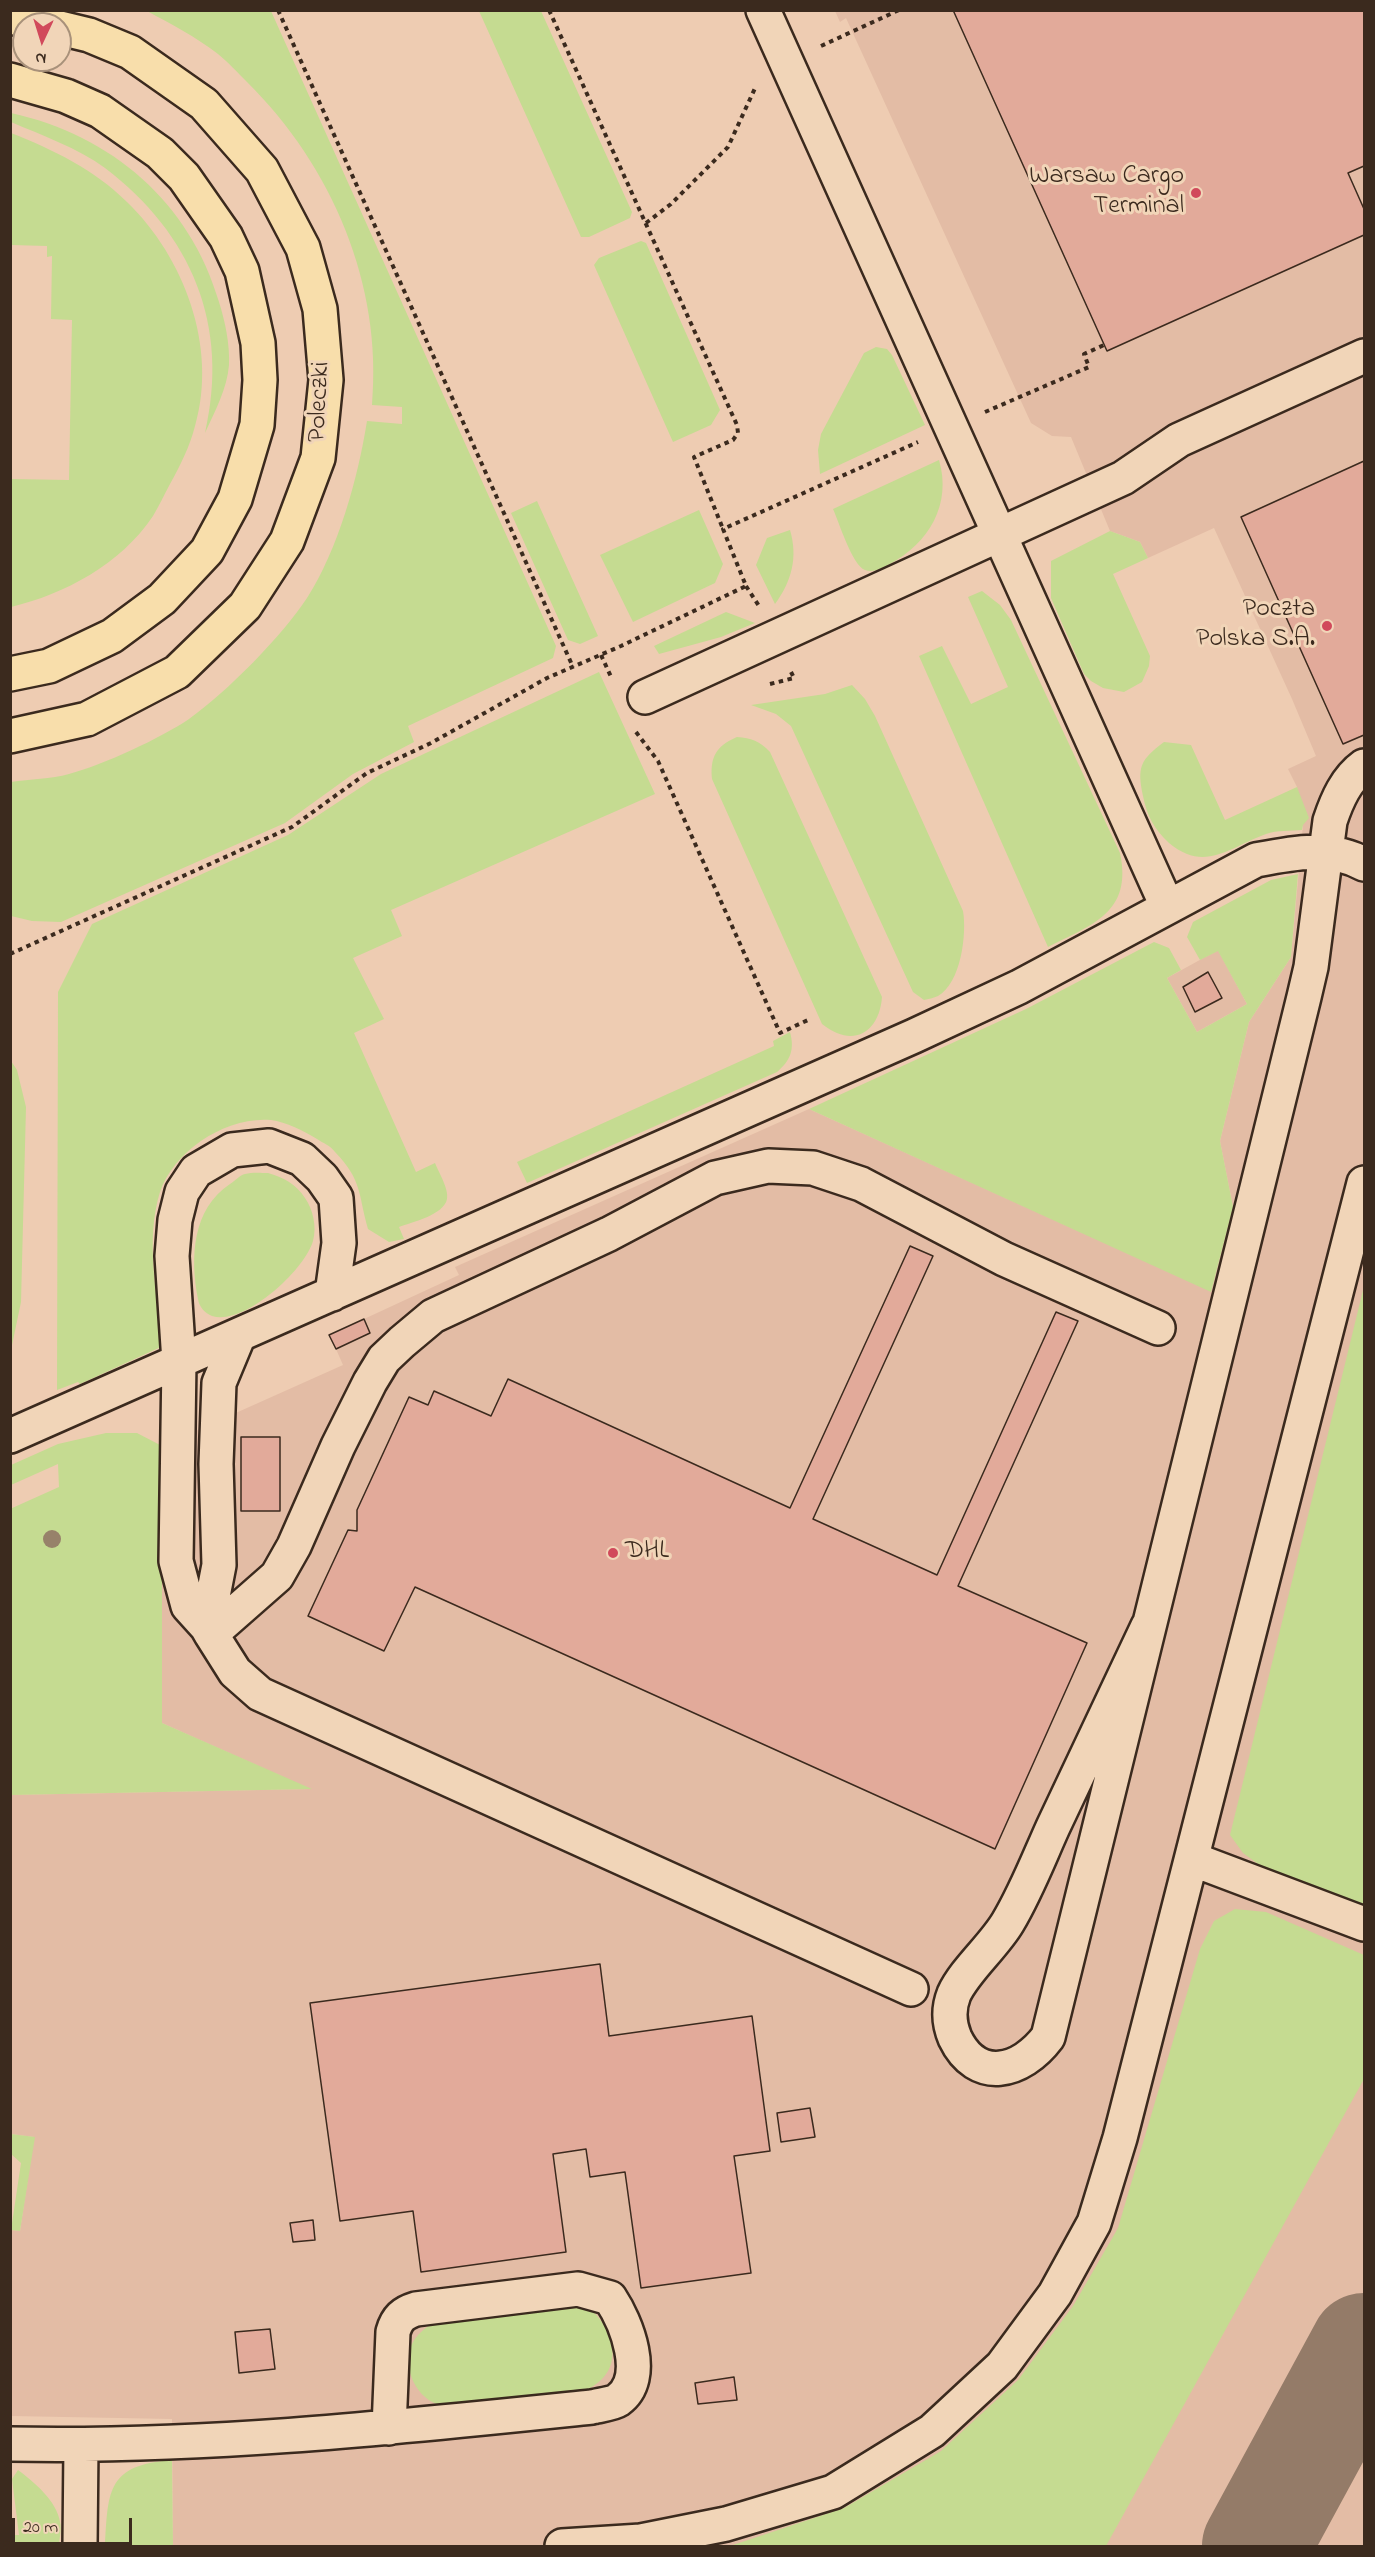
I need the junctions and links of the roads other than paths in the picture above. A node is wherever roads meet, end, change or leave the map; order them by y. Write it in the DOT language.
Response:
graph roads {
  1 [pos="763,10"];
  2 [pos="72,30"];
  3 [pos="10,80"];
  4 [pos="1365,356"];
  5 [pos="998,534"];
  6 [pos="10,674"];
  7 [pos="630,692"];
  8 [pos="10,736"];
  9 [pos="1365,766"];
  10 [pos="1326,852"];
  11 [pos="1365,864"];
  12 [pos="1167,906"];
  13 [pos="1365,1183"];
  14 [pos="332,1294"];
  15 [pos="1158,1328"];
  16 [pos="239,1335"];
  17 [pos="179,1362"];
  18 [pos="10,1436"];
  19 [pos="1148,1626"];
  20 [pos="209,1630"];
  21 [pos="1192,1859"];
  22 [pos="1365,1924"];
  23 [pos="911,1989"];
  24 [pos="390,2428"];
  25 [pos="10,2444"];
  26 [pos="81,2445"];
  27 [pos="80,2547"];
  28 [pos="562,2547"];
  1 -- 5 [label="lane"];
  2 -- 8 [label="main road, Poleczki"];
  3 -- 6 [label="main road"];
  4 -- 5 [label="lane"];
  5 -- 7 [label="lane"];
  5 -- 12 [label="lane"];
  9 -- 10 [label="lane"];
  10 -- 11 [label="lane"];
  10 -- 12 [label="lane"];
  10 -- 19 [label="lane"];
  12 -- 14 [label="lane"];
  13 -- 21 [label="lane"];
  14 -- 16 [label="lane"];
  14 -- 17 [label="lane"];
  15 -- 20 [label="lane"];
  16 -- 17 [label="lane"];
  16 -- 20 [label="lane"];
  17 -- 18 [label="lane"];
  17 -- 20 [label="lane"];
  19 -- 19 [label="lane"];
  20 -- 23 [label="lane"];
  21 -- 22 [label="lane"];
  21 -- 28 [label="lane"];
  24 -- 24 [label="lane"];
  24 -- 26 [label="lane"];
  25 -- 26 [label="lane"];
  26 -- 27 [label="lane"];
}
